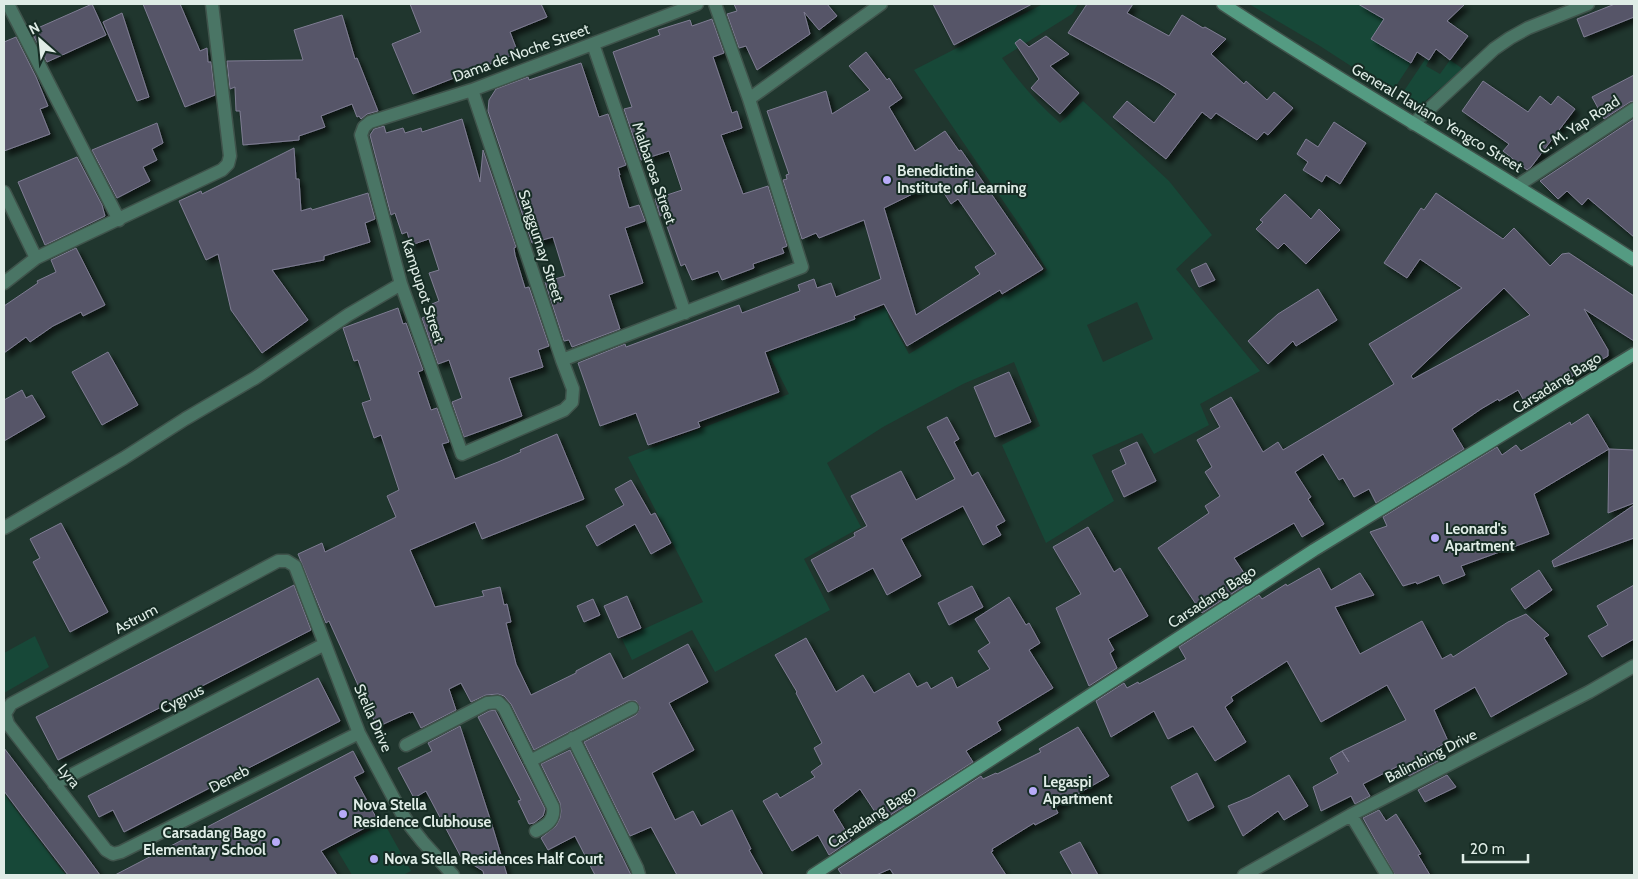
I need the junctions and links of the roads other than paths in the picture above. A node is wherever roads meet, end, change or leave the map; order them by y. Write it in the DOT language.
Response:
graph roads {
  1 [pos="8,4"];
  2 [pos="212,4"];
  3 [pos="697,4"];
  4 [pos="715,4"];
  5 [pos="881,4"];
  6 [pos="1223,4"];
  7 [pos="1588,4"];
  8 [pos="593,44"];
  9 [pos="472,90"];
  10 [pos="749,100"];
  11 [pos="1634,108"];
  12 [pos="1413,124"];
  13 [pos="361,135"];
  14 [pos="1517,186"];
  15 [pos="4,192"];
  16 [pos="119,220"];
  17 [pos="36,258"];
  18 [pos="1634,260"];
  19 [pos="4,283"];
  20 [pos="401,284"];
  21 [pos="685,313"];
  22 [pos="1634,354"];
  23 [pos="562,360"];
  24 [pos="564,410"];
  25 [pos="4,528"];
  26 [pos="287,561"];
  27 [pos="325,644"];
  28 [pos="1634,666"];
  29 [pos="632,708"];
  30 [pos="5,714"];
  31 [pos="358,733"];
  32 [pos="573,738"];
  33 [pos="406,745"];
  34 [pos="530,760"];
  35 [pos="54,784"];
  36 [pos="1351,816"];
  37 [pos="536,831"];
  38 [pos="113,854"];
  39 [pos="454,875"];
  40 [pos="639,875"];
  41 [pos="813,875"];
  42 [pos="1244,875"];
  43 [pos="1387,875"];
  1 -- 16 [label="street"];
  2 -- 16 [label="street"];
  3 -- 8 [label="street, Dama de Noche Street"];
  4 -- 10 [label="street"];
  5 -- 10 [label="street"];
  6 -- 12 [label="street, General Flaviano Yengco Street"];
  7 -- 12 [label="street"];
  8 -- 9 [label="street, Dama de Noche Street"];
  8 -- 21 [label="street, Malbarosa Street"];
  9 -- 13 [label="street, Dama de Noche Street"];
  9 -- 23 [label="street, Sanggumay Street"];
  10 -- 21 [label="street"];
  11 -- 14 [label="street, C. M. Yap Road"];
  12 -- 14 [label="street, General Flaviano Yengco Street"];
  13 -- 20 [label="street, Kampupot Street"];
  14 -- 18 [label="street, General Flaviano Yengco Street"];
  15 -- 17 [label="street"];
  16 -- 17 [label="street"];
  17 -- 19 [label="street"];
  20 -- 24 [label="street, Kampupot Street"];
  20 -- 25 [label="street"];
  21 -- 23 [label="street"];
  22 -- 41 [label="street, Carsadang Bago"];
  23 -- 24 [label="street, Sanggumay Street"];
  26 -- 27 [label="street, Stella Drive"];
  26 -- 30 [label="street, Astrum"];
  27 -- 31 [label="street, Stella Drive"];
  27 -- 35 [label="street, Cygnus"];
  28 -- 36 [label="street, Balimbing Drive"];
  29 -- 32 [label="street"];
  30 -- 35 [label="street, Lyra"];
  31 -- 38 [label="street, Deneb"];
  31 -- 39 [label="street, Stella Drive"];
  32 -- 34 [label="street"];
  32 -- 40 [label="street"];
  33 -- 34 [label="street"];
  34 -- 37 [label="street"];
  35 -- 38 [label="street, Lyra"];
  36 -- 42 [label="street, Balimbing Drive"];
  36 -- 43 [label="street"];
}
